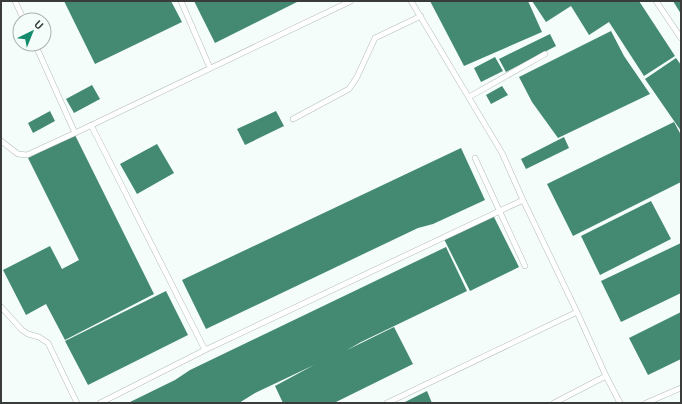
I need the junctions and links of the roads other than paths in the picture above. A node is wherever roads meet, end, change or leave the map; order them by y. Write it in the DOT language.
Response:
graph roads {
  1 [pos="15,1"];
  2 [pos="181,1"];
  3 [pos="351,1"];
  4 [pos="412,1"];
  5 [pos="656,1"];
  6 [pos="20,12"];
  7 [pos="421,16"];
  8 [pos="681,38"];
  9 [pos="39,52"];
  10 [pos="545,54"];
  11 [pos="210,68"];
  12 [pos="469,98"];
  13 [pos="293,119"];
  14 [pos="91,125"];
  15 [pos="75,133"];
  16 [pos="1,141"];
  17 [pos="475,158"];
  18 [pos="523,200"];
  19 [pos="501,211"];
  20 [pos="525,266"];
  21 [pos="1,307"];
  22 [pos="577,312"];
  23 [pos="205,350"];
  24 [pos="606,376"];
  25 [pos="681,388"];
  26 [pos="75,402"];
  27 [pos="100,403"];
  28 [pos="386,403"];
  29 [pos="554,403"];
  30 [pos="620,403"];
  31 [pos="646,403"];
  1 -- 6 [label="lane"];
  2 -- 11 [label="lane"];
  3 -- 11 [label="lane"];
  4 -- 7 [label="lane"];
  5 -- 8 [label="lane"];
  7 -- 12 [label="lane"];
  7 -- 13 [label="lane"];
  9 -- 15 [label="lane"];
  10 -- 12 [label="lane"];
  11 -- 14 [label="lane"];
  12 -- 18 [label="lane"];
  14 -- 15 [label="lane"];
  14 -- 23 [label="lane"];
  15 -- 16 [label="lane"];
  17 -- 19 [label="lane"];
  18 -- 19 [label="lane"];
  18 -- 22 [label="lane"];
  19 -- 20 [label="lane"];
  19 -- 23 [label="lane"];
  21 -- 26 [label="lane"];
  22 -- 24 [label="lane"];
  22 -- 28 [label="lane"];
  23 -- 27 [label="lane"];
  24 -- 29 [label="lane"];
  24 -- 30 [label="lane"];
  25 -- 31 [label="lane"];
}
